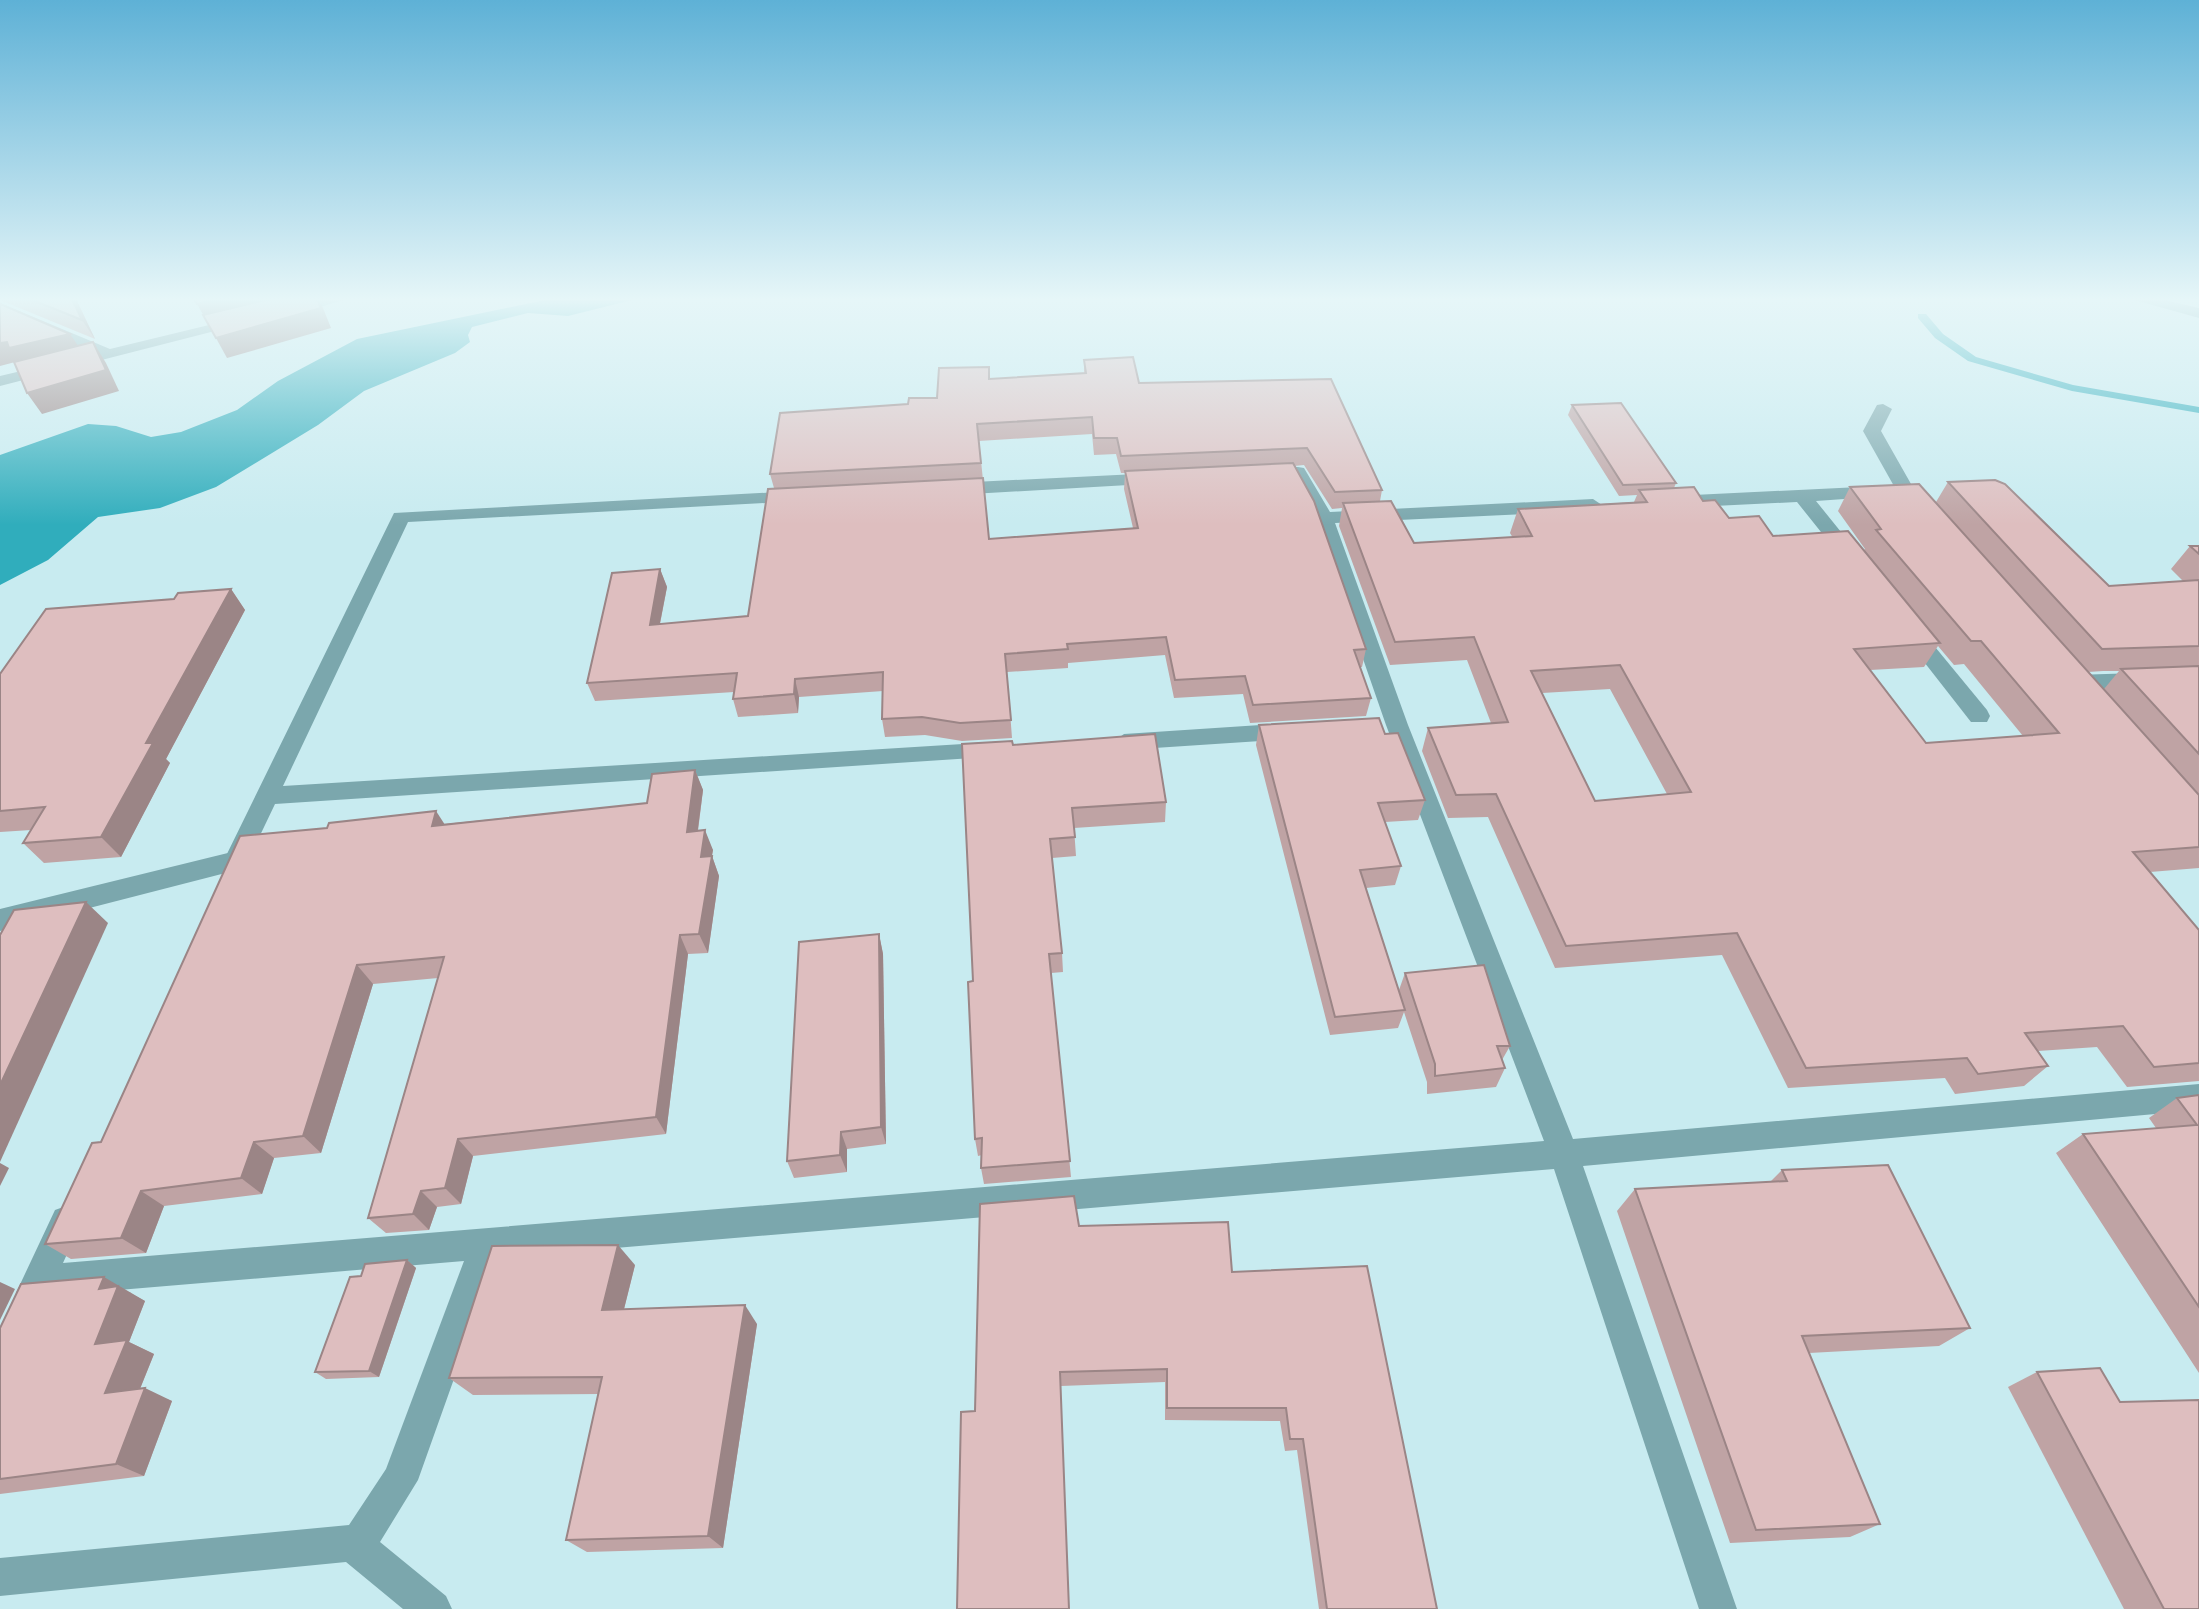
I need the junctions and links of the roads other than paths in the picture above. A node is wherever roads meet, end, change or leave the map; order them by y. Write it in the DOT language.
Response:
graph roads {
  1 [pos="26,374"];
  2 [pos="0,381"];
  3 [pos="1883,409"];
  4 [pos="1235,475"];
  5 [pos="1172,478"];
  6 [pos="936,490"];
  7 [pos="1906,491"];
  8 [pos="826,496"];
  9 [pos="1802,496"];
  10 [pos="1643,503"];
  11 [pos="1611,505"];
  12 [pos="1926,514"];
  13 [pos="1324,518"];
  14 [pos="1861,569"];
  15 [pos="1900,618"];
  16 [pos="2055,661"];
  17 [pos="2199,678"];
  18 [pos="2075,683"];
  19 [pos="2096,707"];
  20 [pos="1979,716"];
  21 [pos="1397,725"];
  22 [pos="1365,727"];
  23 [pos="1317,730"];
  24 [pos="1094,744"];
  25 [pos="1015,749"];
  26 [pos="267,796"];
  27 [pos="236,861"];
  28 [pos="222,890"];
  29 [pos="0,920"];
  30 [pos="2199,1097"];
  31 [pos="1564,1154"];
  32 [pos="79,1194"];
  33 [pos="486,1244"];
  34 [pos="356,1547"];
  35 [pos="0,1577"];
  36 [pos="433,1609"];
  37 [pos="1718,1609"];
  1 -- 2 [label="street"];
  3 -- 7 [label="street"];
  4 -- 13 [label="street"];
  5 -- 6 [label="street"];
  7 -- 9 [label="street"];
  7 -- 12 [label="street"];
  8 -- 26 [label="street"];
  9 -- 10 [label="street"];
  9 -- 14 [label="street"];
  11 -- 13 [label="street"];
  13 -- 21 [label="street"];
  15 -- 20 [label="street"];
  16 -- 18 [label="street"];
  17 -- 18 [label="street"];
  18 -- 19 [label="street"];
  21 -- 22 [label="street"];
  21 -- 31 [label="street"];
  23 -- 24 [label="street"];
  25 -- 26 [label="street"];
  26 -- 27 [label="street"];
  27 -- 28 [label="street"];
  27 -- 29 [label="street"];
  30 -- 31 [label="street"];
  31 -- 33 [label="street"];
  31 -- 37 [label="street"];
  32 -- 33 [label="street"];
  33 -- 34 [label="street"];
  34 -- 35 [label="street"];
  34 -- 36 [label="street"];
}
